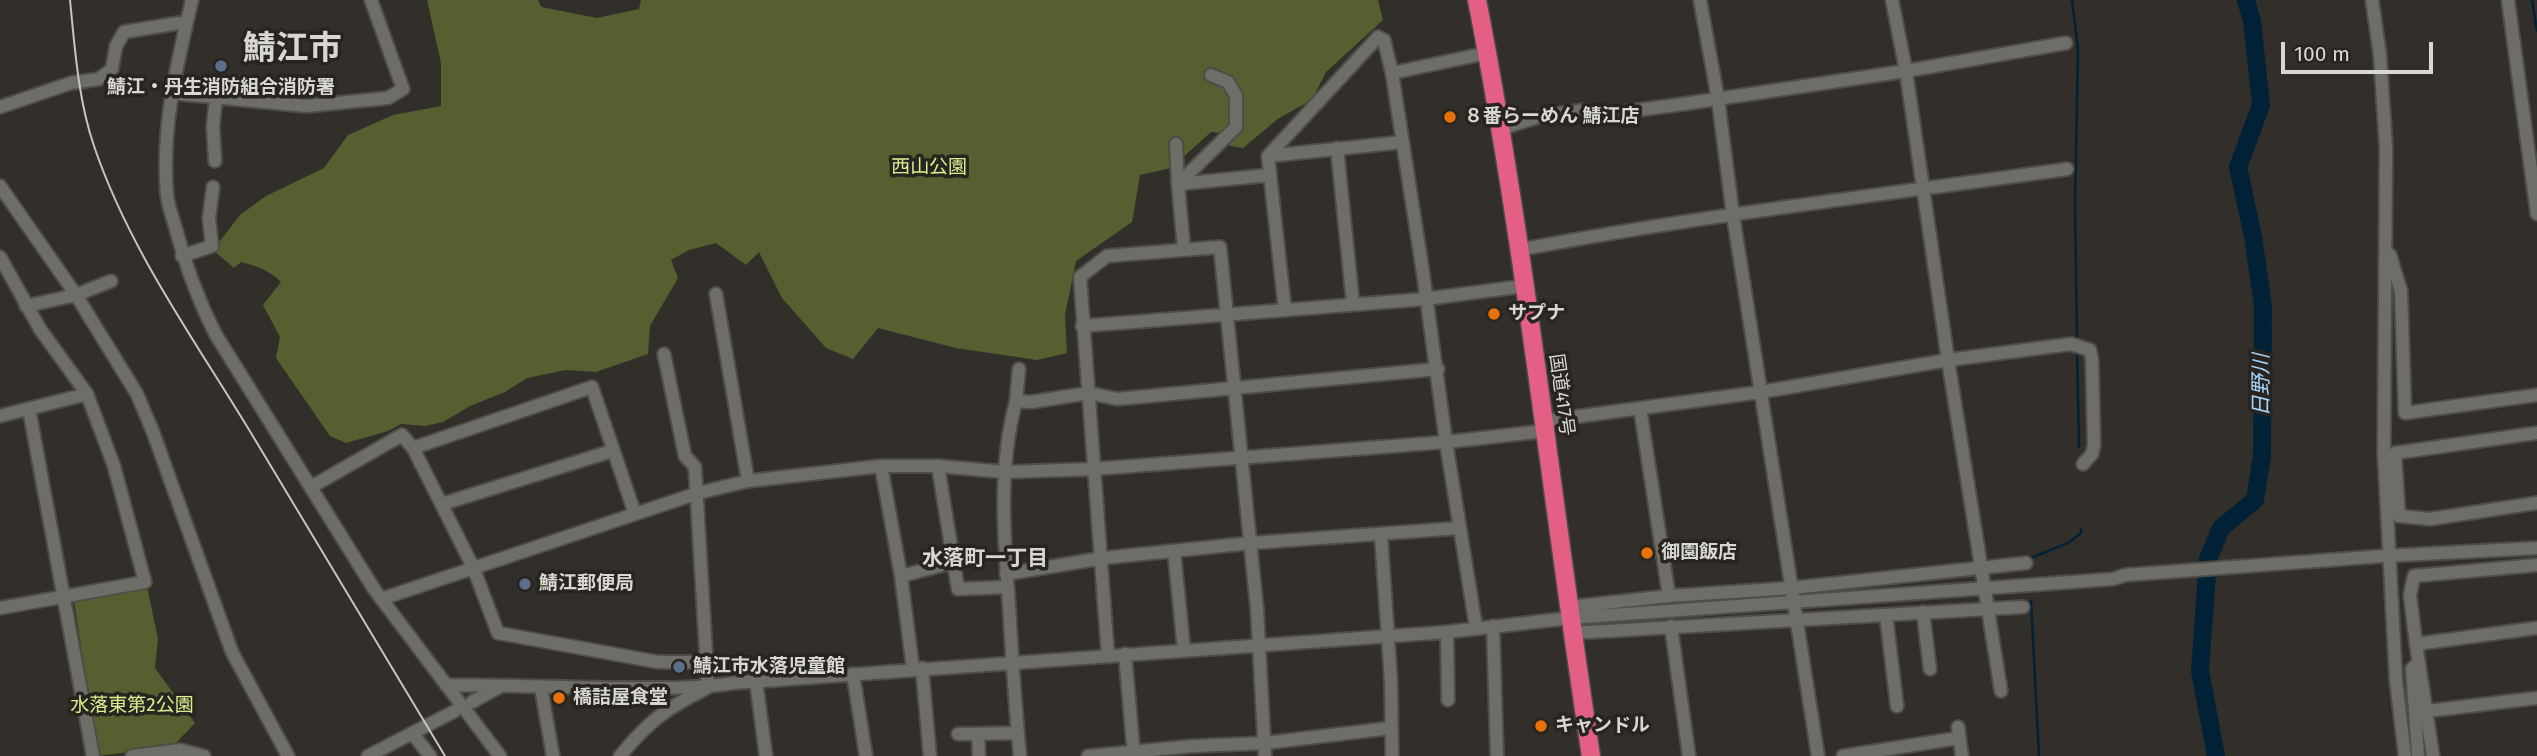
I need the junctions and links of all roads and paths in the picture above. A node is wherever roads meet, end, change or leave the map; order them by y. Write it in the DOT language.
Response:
graph roads {
  1 [pos="192,0"];
  2 [pos="372,0"];
  3 [pos="1477,0"];
  4 [pos="1700,0"];
  5 [pos="1892,0"];
  6 [pos="2372,0"];
  7 [pos="2508,0"];
  8 [pos="179,23"];
  9 [pos="2066,43"];
  10 [pos="1487,53"];
  11 [pos="1906,71"];
  12 [pos="1392,73"];
  13 [pos="1211,75"];
  14 [pos="171,93"];
  15 [pos="216,98"];
  16 [pos="1718,99"];
  17 [pos="0,107"];
  18 [pos="1500,129"];
  19 [pos="1403,142"];
  20 [pos="1176,144"];
  21 [pos="1338,148"];
  22 [pos="2533,149"];
  23 [pos="1268,156"];
  24 [pos="215,161"];
  25 [pos="2067,169"];
  26 [pos="1270,175"];
  27 [pos="1178,184"];
  28 [pos="0,186"];
  29 [pos="213,187"];
  30 [pos="1924,190"];
  31 [pos="2537,214"];
  32 [pos="1733,215"];
  33 [pos="2386,243"];
  34 [pos="1184,250"];
  35 [pos="1518,250"];
  36 [pos="182,256"];
  37 [pos="0,257"];
  38 [pos="111,281"];
  39 [pos="1524,286"];
  40 [pos="716,294"];
  41 [pos="76,295"];
  42 [pos="1425,299"];
  43 [pos="1353,304"];
  44 [pos="26,306"];
  45 [pos="1285,310"];
  46 [pos="1226,315"];
  47 [pos="1082,326"];
  48 [pos="664,354"];
  49 [pos="1948,360"];
  50 [pos="1019,369"];
  51 [pos="1438,369"];
  52 [pos="1235,387"];
  53 [pos="1761,392"];
  54 [pos="1089,393"];
  55 [pos="87,394"];
  56 [pos="2537,395"];
  57 [pos="1016,401"];
  58 [pos="1640,408"];
  59 [pos="29,409"];
  60 [pos="0,416"];
  61 [pos="1544,426"];
  62 [pos="2537,433"];
  63 [pos="1446,442"];
  64 [pos="413,448"];
  65 [pos="612,451"];
  66 [pos="1240,456"];
  67 [pos="2083,464"];
  68 [pos="881,466"];
  69 [pos="938,466"];
  70 [pos="1094,469"];
  71 [pos="1005,472"];
  72 [pos="748,481"];
  73 [pos="311,487"];
  74 [pos="698,493"];
  75 [pos="2537,503"];
  76 [pos="442,504"];
  77 [pos="635,514"];
  78 [pos="1460,528"];
  79 [pos="1381,535"];
  80 [pos="1251,542"];
  81 [pos="2537,548"];
  82 [pos="1174,551"];
  83 [pos="2387,556"];
  84 [pos="1102,558"];
  85 [pos="954,562"];
  86 [pos="2026,563"];
  87 [pos="2537,565"];
  88 [pos="1980,567"];
  89 [pos="473,568"];
  90 [pos="901,576"];
  91 [pos="1007,580"];
  92 [pos="1792,588"];
  93 [pos="1984,588"];
  94 [pos="1669,596"];
  95 [pos="64,597"];
  96 [pos="381,599"];
  97 [pos="1795,602"];
  98 [pos="2024,607"];
  99 [pos="0,608"];
  100 [pos="1988,610"];
  101 [pos="1923,612"];
  102 [pos="1886,615"];
  103 [pos="1570,619"];
  104 [pos="1798,619"];
  105 [pos="1493,626"];
  106 [pos="1671,626"];
  107 [pos="1476,627"];
  108 [pos="2537,628"];
  109 [pos="1447,632"];
  110 [pos="1388,636"];
  111 [pos="2416,643"];
  112 [pos="1259,645"];
  113 [pos="1184,650"];
  114 [pos="1125,654"];
  115 [pos="1108,656"];
  116 [pos="706,662"];
  117 [pos="1011,662"];
  118 [pos="2419,662"];
  119 [pos="917,668"];
  120 [pos="1930,669"];
  121 [pos="853,674"];
  122 [pos="756,681"];
  123 [pos="446,685"];
  124 [pos="505,685"];
  125 [pos="708,687"];
  126 [pos="541,688"];
  127 [pos="2001,691"];
  128 [pos="2537,698"];
  129 [pos="1448,700"];
  130 [pos="472,702"];
  131 [pos="1897,706"];
  132 [pos="455,710"];
  133 [pos="2427,711"];
  134 [pos="1391,728"];
  135 [pos="1017,733"];
  136 [pos="414,734"];
  137 [pos="958,734"];
  138 [pos="978,734"];
  139 [pos="1265,750"];
  140 [pos="1134,754"];
  141 [pos="148,755"];
  142 [pos="93,756"];
  143 [pos="132,756"];
  144 [pos="204,756"];
  145 [pos="288,756"];
  146 [pos="370,756"];
  147 [pos="430,756"];
  148 [pos="500,756"];
  149 [pos="553,756"];
  150 [pos="620,756"];
  151 [pos="766,756"];
  152 [pos="866,756"];
  153 [pos="930,756"];
  154 [pos="979,756"];
  155 [pos="1020,756"];
  156 [pos="1088,756"];
  157 [pos="1392,756"];
  158 [pos="1497,756"];
  159 [pos="1591,756"];
  160 [pos="1689,756"];
  161 [pos="1818,756"];
  162 [pos="1843,756"];
  163 [pos="1962,756"];
  164 [pos="2405,756"];
  165 [pos="2418,756"];
  166 [pos="2434,756"];
  1 -- 14 [label="street"];
  2 -- 15 [label="street"];
  3 -- 10 [label="highway, 国道417号"];
  4 -- 16 [label="street"];
  5 -- 11 [label="street"];
  6 -- 33 [label="street"];
  7 -- 22 [label="street"];
  8 -- 17 [label="street"];
  9 -- 11 [label="street"];
  10 -- 12 [label="street"];
  10 -- 18 [label="highway, 国道417号"];
  11 -- 16 [label="street"];
  11 -- 30 [label="street"];
  12 -- 19 [label="street"];
  12 -- 23 [label="street"];
  13 -- 27 [label="street"];
  14 -- 15 [label="street"];
  14 -- 36 [label="street"];
  15 -- 24 [label="street"];
  16 -- 18 [label="street"];
  16 -- 32 [label="street"];
  18 -- 35 [label="highway, 国道417号"];
  19 -- 21 [label="street"];
  19 -- 42 [label="street"];
  20 -- 27 [label="street"];
  21 -- 23 [label="street"];
  21 -- 43 [label="street"];
  22 -- 31 [label="street"];
  23 -- 26 [label="street"];
  25 -- 30 [label="street"];
  26 -- 27 [label="street"];
  26 -- 45 [label="street"];
  27 -- 34 [label="street"];
  28 -- 41 [label="street"];
  29 -- 36 [label="street"];
  30 -- 32 [label="street"];
  30 -- 49 [label="street"];
  32 -- 35 [label="street"];
  32 -- 53 [label="street"];
  33 -- 56 [label="street"];
  33 -- 83 [label="street"];
  34 -- 46 [label="street"];
  34 -- 47 [label="street"];
  35 -- 39 [label="highway, 国道417号"];
  36 -- 73 [label="street"];
  37 -- 44 [label="street"];
  38 -- 41 [label="street"];
  39 -- 42 [label="street"];
  39 -- 61 [label="highway, 国道417号"];
  40 -- 72 [label="street"];
  41 -- 44 [label="street"];
  41 -- 145 [label="street"];
  42 -- 43 [label="street"];
  42 -- 51 [label="street"];
  43 -- 45 [label="street"];
  44 -- 55 [label="street"];
  45 -- 46 [label="street"];
  46 -- 47 [label="street"];
  46 -- 52 [label="street"];
  47 -- 54 [label="street"];
  48 -- 74 [label="street"];
  49 -- 53 [label="street"];
  49 -- 67 [label="street"];
  49 -- 88 [label="street"];
  50 -- 57 [label="street"];
  51 -- 52 [label="street"];
  51 -- 63 [label="street"];
  52 -- 54 [label="street"];
  52 -- 66 [label="street"];
  53 -- 58 [label="street"];
  53 -- 92 [label="street"];
  54 -- 57 [label="street"];
  54 -- 70 [label="street"];
  55 -- 59 [label="street"];
  55 -- 95 [label="street"];
  57 -- 71 [label="street"];
  58 -- 61 [label="street"];
  58 -- 94 [label="street"];
  59 -- 60 [label="street"];
  59 -- 95 [label="street"];
  61 -- 63 [label="street"];
  61 -- 103 [label="highway, 国道417号"];
  62 -- 75 [label="street"];
  63 -- 66 [label="street"];
  63 -- 78 [label="street"];
  64 -- 65 [label="street"];
  64 -- 73 [label="street"];
  64 -- 76 [label="street"];
  65 -- 76 [label="street"];
  65 -- 77 [label="street"];
  66 -- 70 [label="street"];
  66 -- 80 [label="street"];
  68 -- 69 [label="street"];
  68 -- 72 [label="street"];
  68 -- 90 [label="street"];
  69 -- 71 [label="street"];
  69 -- 85 [label="street"];
  70 -- 71 [label="street"];
  70 -- 84 [label="street"];
  71 -- 91 [label="street"];
  72 -- 74 [label="street"];
  73 -- 96 [label="street"];
  74 -- 77 [label="street"];
  74 -- 116 [label="street"];
  76 -- 89 [label="street"];
  77 -- 89 [label="street"];
  78 -- 79 [label="street"];
  78 -- 107 [label="street"];
  79 -- 80 [label="street"];
  79 -- 110 [label="street"];
  80 -- 82 [label="street"];
  80 -- 112 [label="street"];
  81 -- 83 [label="street"];
  82 -- 84 [label="street"];
  82 -- 113 [label="street"];
  83 -- 93 [label="street"];
  83 -- 164 [label="street"];
  84 -- 91 [label="street"];
  84 -- 115 [label="street"];
  85 -- 90 [label="street"];
  85 -- 91 [label="street"];
  86 -- 88 [label="street"];
  87 -- 111 [label="street"];
  88 -- 92 [label="street"];
  88 -- 93 [label="street"];
  89 -- 96 [label="street"];
  89 -- 116 [label="street"];
  90 -- 119 [label="street"];
  91 -- 117 [label="street"];
  92 -- 94 [label="street"];
  92 -- 97 [label="street"];
  93 -- 97 [label="street"];
  93 -- 100 [label="street"];
  94 -- 103 [label="street"];
  95 -- 99 [label="street"];
  95 -- 142 [label="street"];
  96 -- 123 [label="street"];
  97 -- 103 [label="street"];
  97 -- 104 [label="street"];
  98 -- 100 [label="street"];
  100 -- 101 [label="street"];
  100 -- 127 [label="street"];
  101 -- 102 [label="street"];
  101 -- 120 [label="street"];
  102 -- 104 [label="street"];
  102 -- 131 [label="street"];
  103 -- 105 [label="street"];
  103 -- 106 [label="street"];
  103 -- 159 [label="highway, 国道417号"];
  104 -- 106 [label="street"];
  104 -- 161 [label="street"];
  105 -- 107 [label="street"];
  105 -- 158 [label="street"];
  106 -- 160 [label="street"];
  107 -- 109 [label="street"];
  108 -- 111 [label="street"];
  109 -- 110 [label="street"];
  109 -- 129 [label="street"];
  110 -- 112 [label="street"];
  110 -- 134 [label="street"];
  111 -- 118 [label="street"];
  112 -- 113 [label="street"];
  112 -- 139 [label="street"];
  113 -- 114 [label="street"];
  114 -- 115 [label="street"];
  114 -- 140 [label="street"];
  115 -- 117 [label="street"];
  116 -- 125 [label="street"];
  117 -- 119 [label="street"];
  117 -- 135 [label="street"];
  118 -- 133 [label="street"];
  118 -- 165 [label="street"];
  119 -- 121 [label="street"];
  119 -- 153 [label="street"];
  121 -- 122 [label="street"];
  121 -- 152 [label="street"];
  122 -- 125 [label="street"];
  122 -- 151 [label="street"];
  123 -- 124 [label="street"];
  123 -- 148 [label="street"];
  124 -- 126 [label="street"];
  124 -- 130 [label="street"];
  125 -- 126 [label="street"];
  125 -- 150 [label="street"];
  126 -- 149 [label="street"];
  128 -- 133 [label="street"];
  132 -- 136 [label="street"];
  133 -- 166 [label="street"];
  134 -- 139 [label="street"];
  134 -- 157 [label="street"];
  135 -- 138 [label="street"];
  135 -- 155 [label="street"];
  136 -- 146 [label="street"];
  136 -- 147 [label="street"];
  137 -- 138 [label="street"];
  138 -- 154 [label="street"];
  139 -- 140 [label="street"];
  140 -- 156 [label="street"];
  141 -- 143 [label="street"];
  141 -- 144 [label="street"];
  162 -- 163 [label="street"];
}
